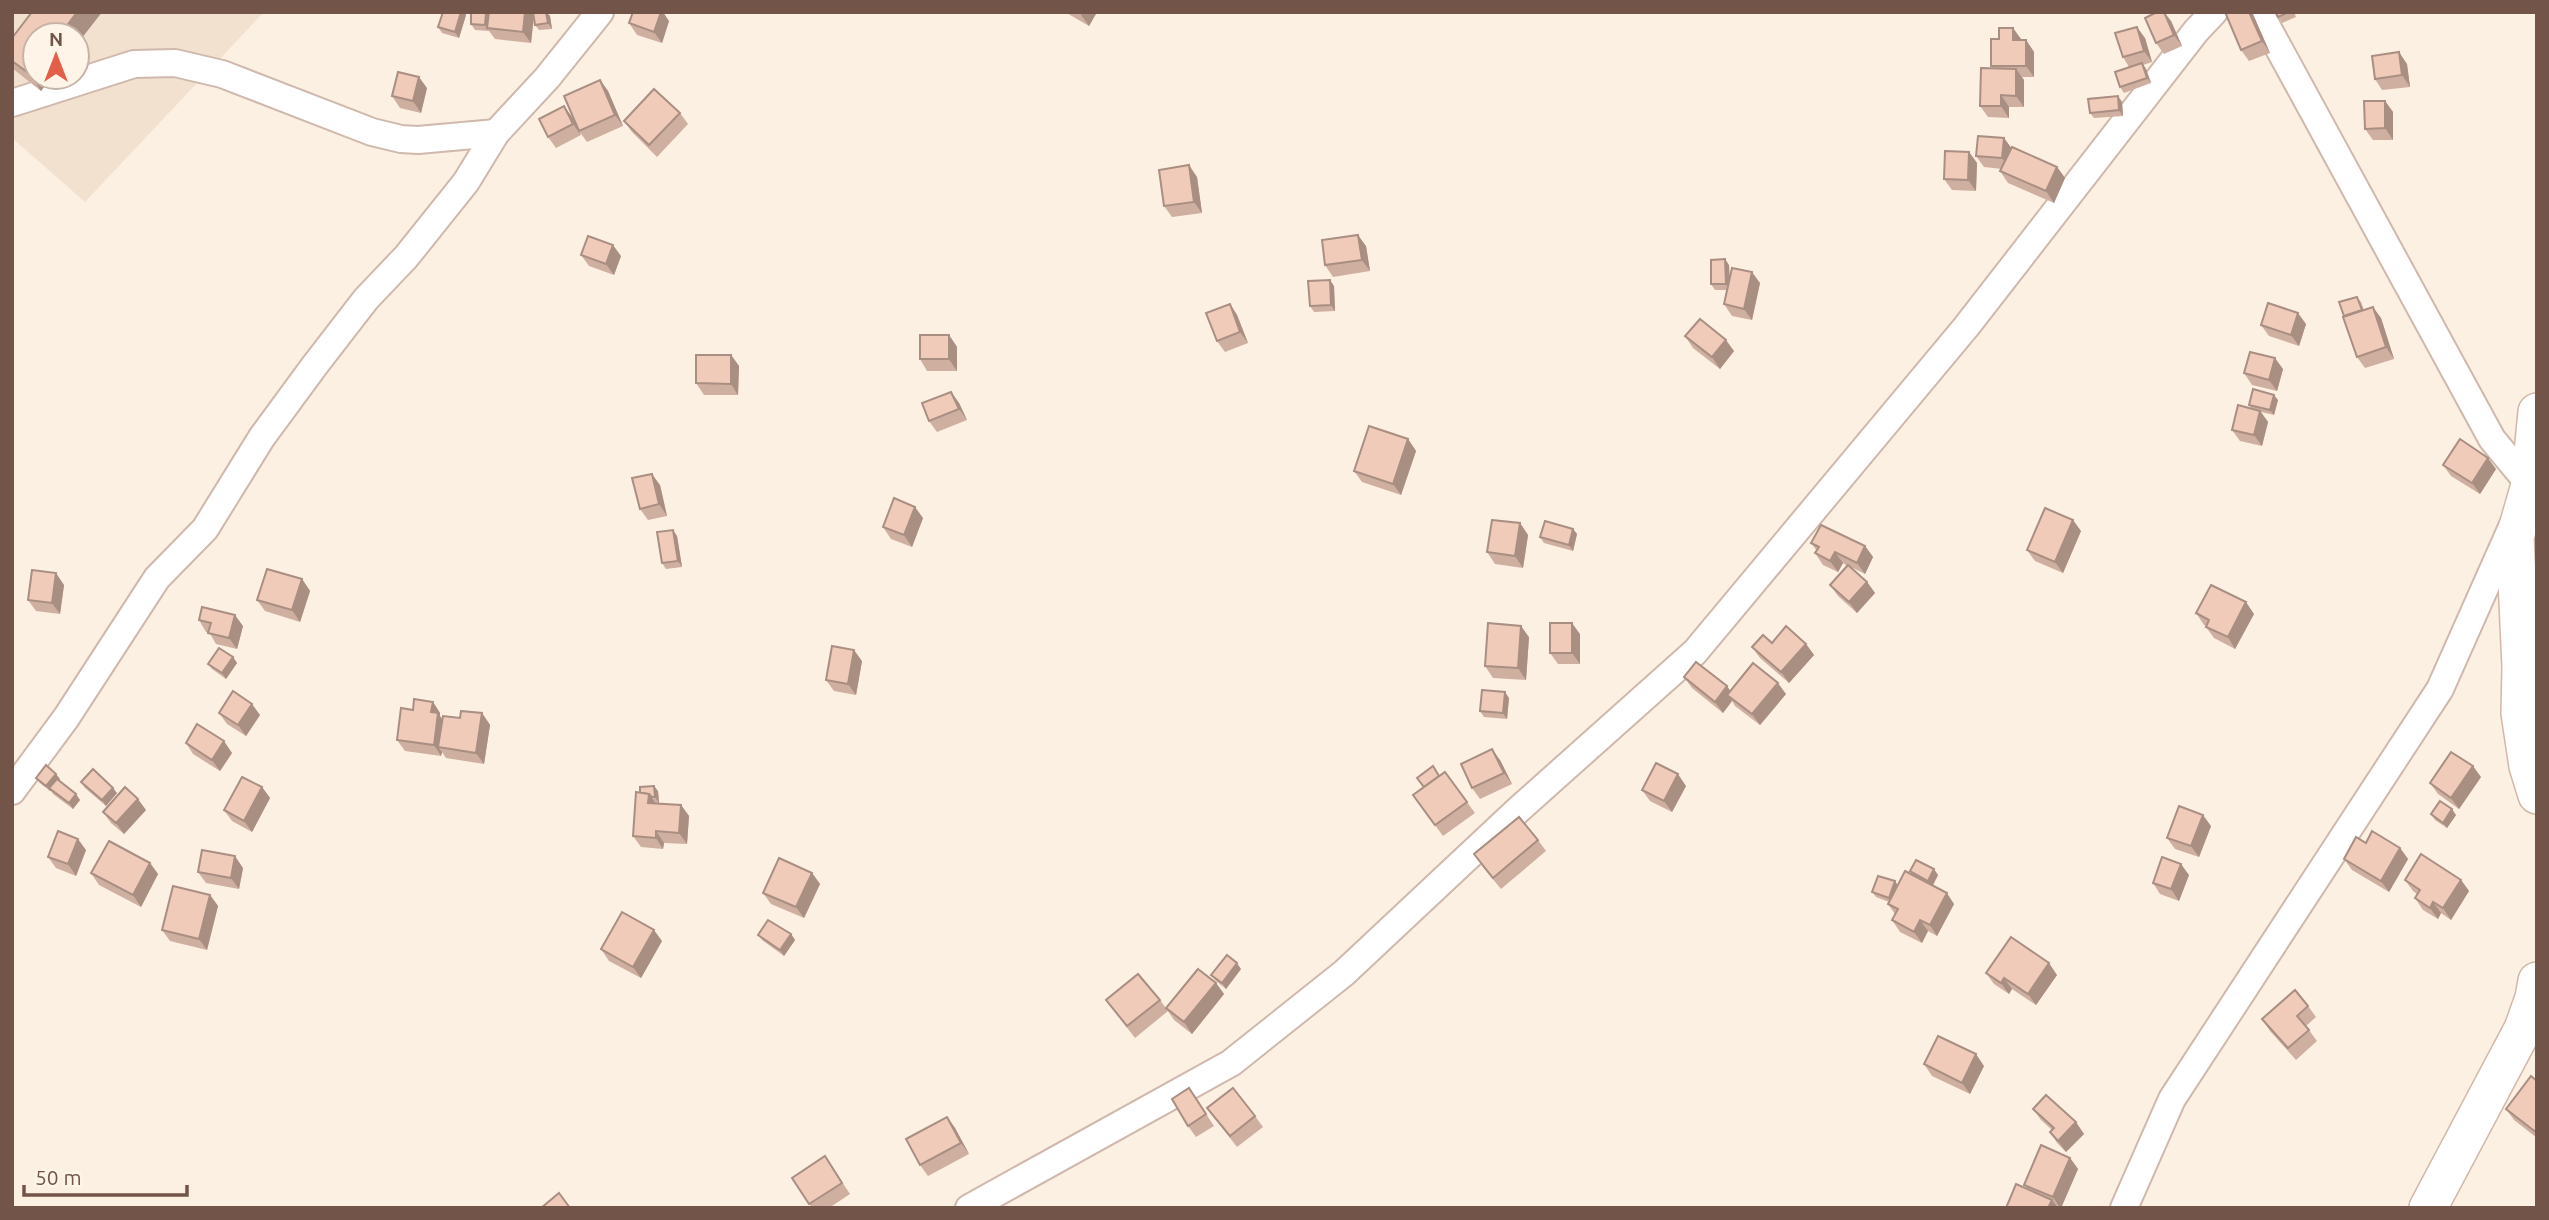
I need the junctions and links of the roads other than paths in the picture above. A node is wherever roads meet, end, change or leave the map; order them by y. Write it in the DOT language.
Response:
graph roads {
  1 [pos="600,12"];
  2 [pos="2214,12"];
  3 [pos="2259,12"];
  4 [pos="12,103"];
  5 [pos="496,134"];
  6 [pos="2537,412"];
  7 [pos="2530,485"];
  8 [pos="12,791"];
  9 [pos="2537,794"];
  10 [pos="2537,981"];
  11 [pos="969,1208"];
  12 [pos="2124,1208"];
  13 [pos="2428,1208"];
  1 -- 5 [label="street"];
  2 -- 11 [label="street"];
  3 -- 7 [label="street"];
  4 -- 5 [label="street"];
  5 -- 8 [label="street"];
  6 -- 7 [label="main road"];
  7 -- 9 [label="main road"];
  7 -- 12 [label="street"];
  10 -- 13 [label="main road"];
}
